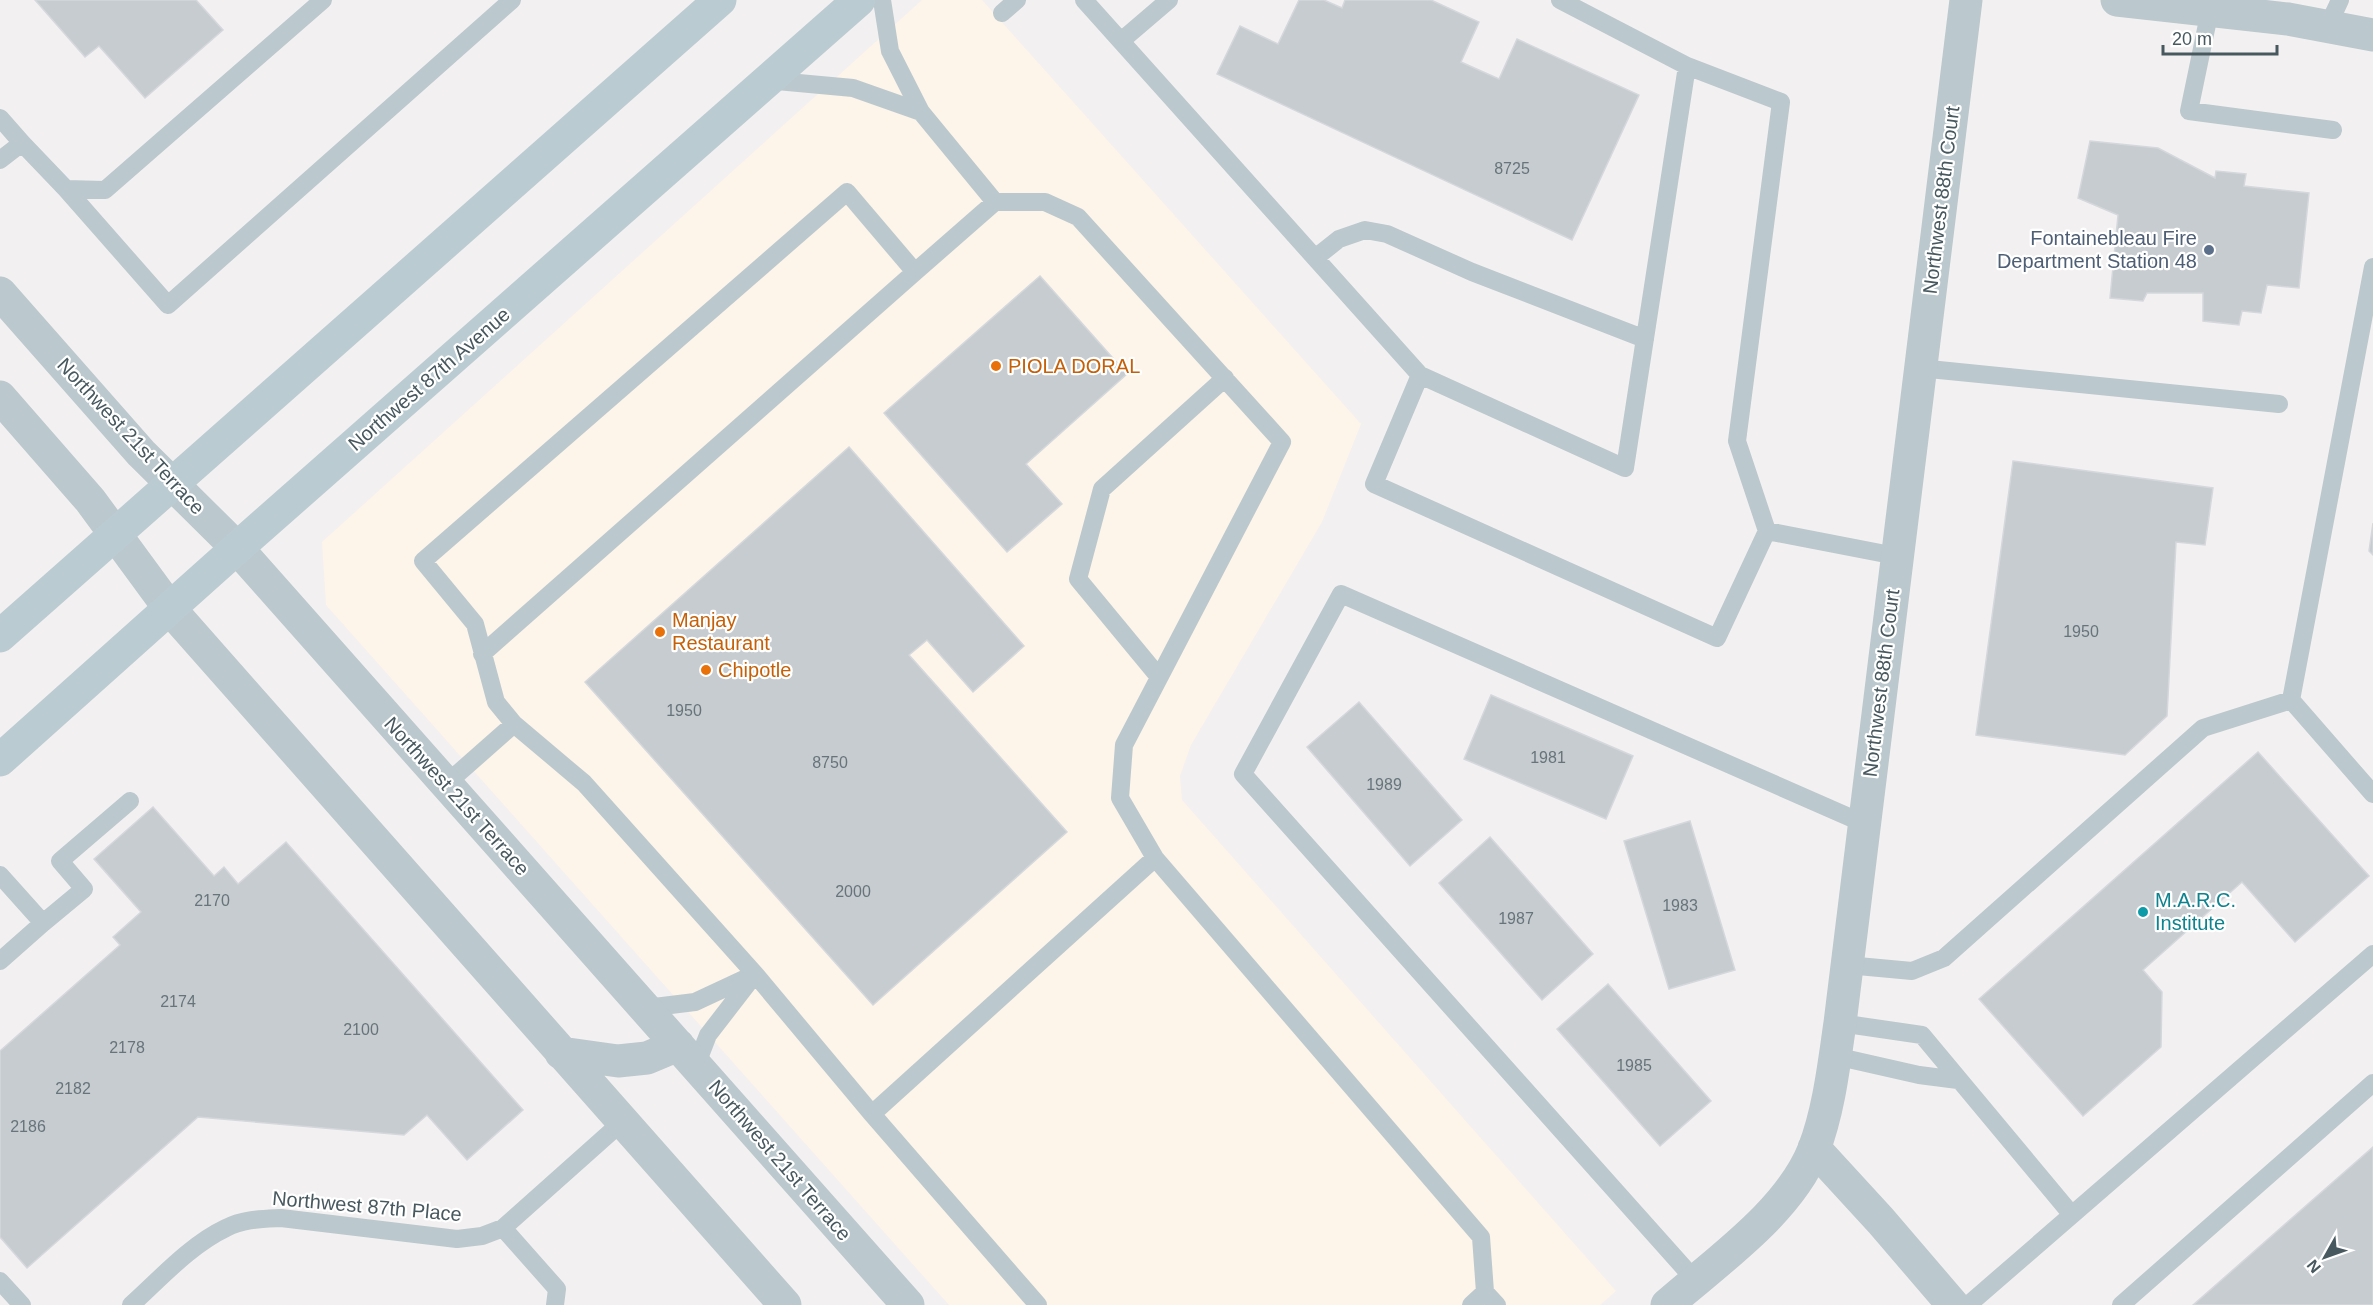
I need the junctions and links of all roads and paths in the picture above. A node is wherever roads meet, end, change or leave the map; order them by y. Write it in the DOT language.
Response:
graph roads {
  1 [pos="323,0"];
  2 [pos="512,0"];
  3 [pos="720,0"];
  4 [pos="859,0"];
  5 [pos="882,0"];
  6 [pos="1017,0"];
  7 [pos="1084,0"];
  8 [pos="1169,0"];
  9 [pos="1560,0"];
  10 [pos="1966,0"];
  11 [pos="2117,0"];
  12 [pos="2210,10"];
  13 [pos="1002,13"];
  14 [pos="2334,13"];
  15 [pos="2373,35"];
  16 [pos="1121,41"];
  17 [pos="1687,66"];
  18 [pos="766,80"];
  19 [pos="921,112"];
  20 [pos="0,117"];
  21 [pos="2333,130"];
  22 [pos="22,143"];
  23 [pos="0,160"];
  24 [pos="66,189"];
  25 [pos="994,202"];
  26 [pos="1315,258"];
  27 [pos="2373,267"];
  28 [pos="915,272"];
  29 [pos="0,293"];
  30 [pos="1645,339"];
  31 [pos="1919,368"];
  32 [pos="1420,375"];
  33 [pos="1225,378"];
  34 [pos="0,397"];
  35 [pos="2279,404"];
  36 [pos="173,483"];
  37 [pos="1767,531"];
  38 [pos="115,534"];
  39 [pos="237,548"];
  40 [pos="1896,556"];
  41 [pos="170,609"];
  42 [pos="0,636"];
  43 [pos="482,654"];
  44 [pos="1159,677"];
  45 [pos="2291,700"];
  46 [pos="514,724"];
  47 [pos="0,760"];
  48 [pos="446,784"];
  49 [pos="2373,794"];
  50 [pos="130,801"];
  51 [pos="1865,824"];
  52 [pos="1155,858"];
  53 [pos="0,875"];
  54 [pos="43,923"];
  55 [pos="2373,954"];
  56 [pos="0,961"];
  57 [pos="1846,965"];
  58 [pos="755,974"];
  59 [pos="646,1008"];
  60 [pos="1839,1023"];
  61 [pos="561,1053"];
  62 [pos="687,1055"];
  63 [pos="1835,1056"];
  64 [pos="1958,1080"];
  65 [pos="2373,1083"];
  66 [pos="872,1114"];
  67 [pos="622,1122"];
  68 [pos="1814,1148"];
  69 [pos="2072,1215"];
  70 [pos="503,1228"];
  71 [pos="1695,1280"];
  72 [pos="0,1281"];
  73 [pos="1491,1299"];
  74 [pos="22,1305"];
  75 [pos="131,1305"];
  76 [pos="555,1305"];
  77 [pos="785,1305"];
  78 [pos="908,1305"];
  79 [pos="1038,1305"];
  80 [pos="1471,1305"];
  81 [pos="1667,1305"];
  82 [pos="1953,1305"];
  83 [pos="1968,1305"];
  84 [pos="2121,1305"];
  1 -- 24 [label="lane"];
  2 -- 24 [label="lane"];
  3 -- 36 [label="main road"];
  4 -- 18 [label="main road, Northwest 87th Avenue"];
  5 -- 19 [label="lane"];
  6 -- 13 [label="lane"];
  7 -- 16 [label="lane"];
  8 -- 16 [label="lane"];
  9 -- 17 [label="lane"];
  10 -- 31 [label="street, Northwest 88th Court"];
  11 -- 12 [label="street"];
  12 -- 14 [label="street"];
  12 -- 21 [label="lane"];
  14 -- 15 [label="street"];
  16 -- 26 [label="lane"];
  17 -- 30 [label="lane"];
  17 -- 37 [label="lane"];
  18 -- 19 [label="lane"];
  18 -- 39 [label="main road, Northwest 87th Avenue"];
  19 -- 25 [label="lane"];
  20 -- 22 [label="lane"];
  22 -- 23 [label="lane"];
  22 -- 24 [label="lane"];
  25 -- 28 [label="lane"];
  25 -- 33 [label="lane"];
  26 -- 30 [label="lane"];
  26 -- 32 [label="lane"];
  27 -- 45 [label="lane"];
  28 -- 43 [label="lane"];
  28 -- 43 [label="lane"];
  29 -- 36 [label="street, Northwest 21st Terrace"];
  30 -- 32 [label="lane"];
  31 -- 35 [label="lane"];
  31 -- 40 [label="street, Northwest 88th Court"];
  32 -- 37 [label="lane"];
  33 -- 44 [label="lane"];
  33 -- 44 [label="lane"];
  34 -- 38 [label="street"];
  36 -- 38 [label="main road"];
  36 -- 39 [label="street, Northwest 21st Terrace"];
  37 -- 40 [label="lane"];
  38 -- 41 [label="street"];
  38 -- 42 [label="main road"];
  39 -- 41 [label="main road, Northwest 87th Avenue"];
  39 -- 48 [label="street, Northwest 21st Terrace"];
  40 -- 51 [label="street, Northwest 88th Court"];
  41 -- 47 [label="main road, Northwest 87th Avenue"];
  41 -- 61 [label="street"];
  43 -- 46 [label="lane"];
  44 -- 52 [label="lane"];
  45 -- 49 [label="lane"];
  45 -- 57 [label="lane"];
  46 -- 48 [label="lane"];
  46 -- 58 [label="lane"];
  48 -- 59 [label="street, Northwest 21st Terrace"];
  50 -- 54 [label="lane"];
  51 -- 57 [label="street, Northwest 88th Court"];
  51 -- 71 [label="lane"];
  52 -- 66 [label="lane"];
  52 -- 73 [label="lane"];
  53 -- 54 [label="lane"];
  54 -- 56 [label="lane"];
  55 -- 69 [label="lane"];
  57 -- 60 [label="street, Northwest 88th Court"];
  58 -- 59 [label="lane"];
  58 -- 62 [label="lane"];
  58 -- 66 [label="lane"];
  59 -- 62 [label="street, Northwest 21st Terrace"];
  60 -- 63 [label="street, Northwest 88th Court"];
  60 -- 64 [label="lane"];
  61 -- 62 [label="street"];
  61 -- 67 [label="street"];
  62 -- 78 [label="street, Northwest 21st Terrace"];
  63 -- 64 [label="lane"];
  63 -- 68 [label="street, Northwest 88th Court"];
  64 -- 69 [label="lane"];
  65 -- 84 [label="lane"];
  66 -- 79 [label="lane"];
  67 -- 70 [label="lane, Northwest 87th Place"];
  67 -- 77 [label="street"];
  68 -- 71 [label="street, Northwest 88th Court"];
  68 -- 82 [label="street"];
  69 -- 83 [label="lane"];
  70 -- 75 [label="lane, Northwest 87th Place"];
  70 -- 76 [label="lane"];
  71 -- 81 [label="street, Northwest 88th Court"];
  72 -- 74 [label="lane"];
  73 -- 80 [label="lane"];
}
